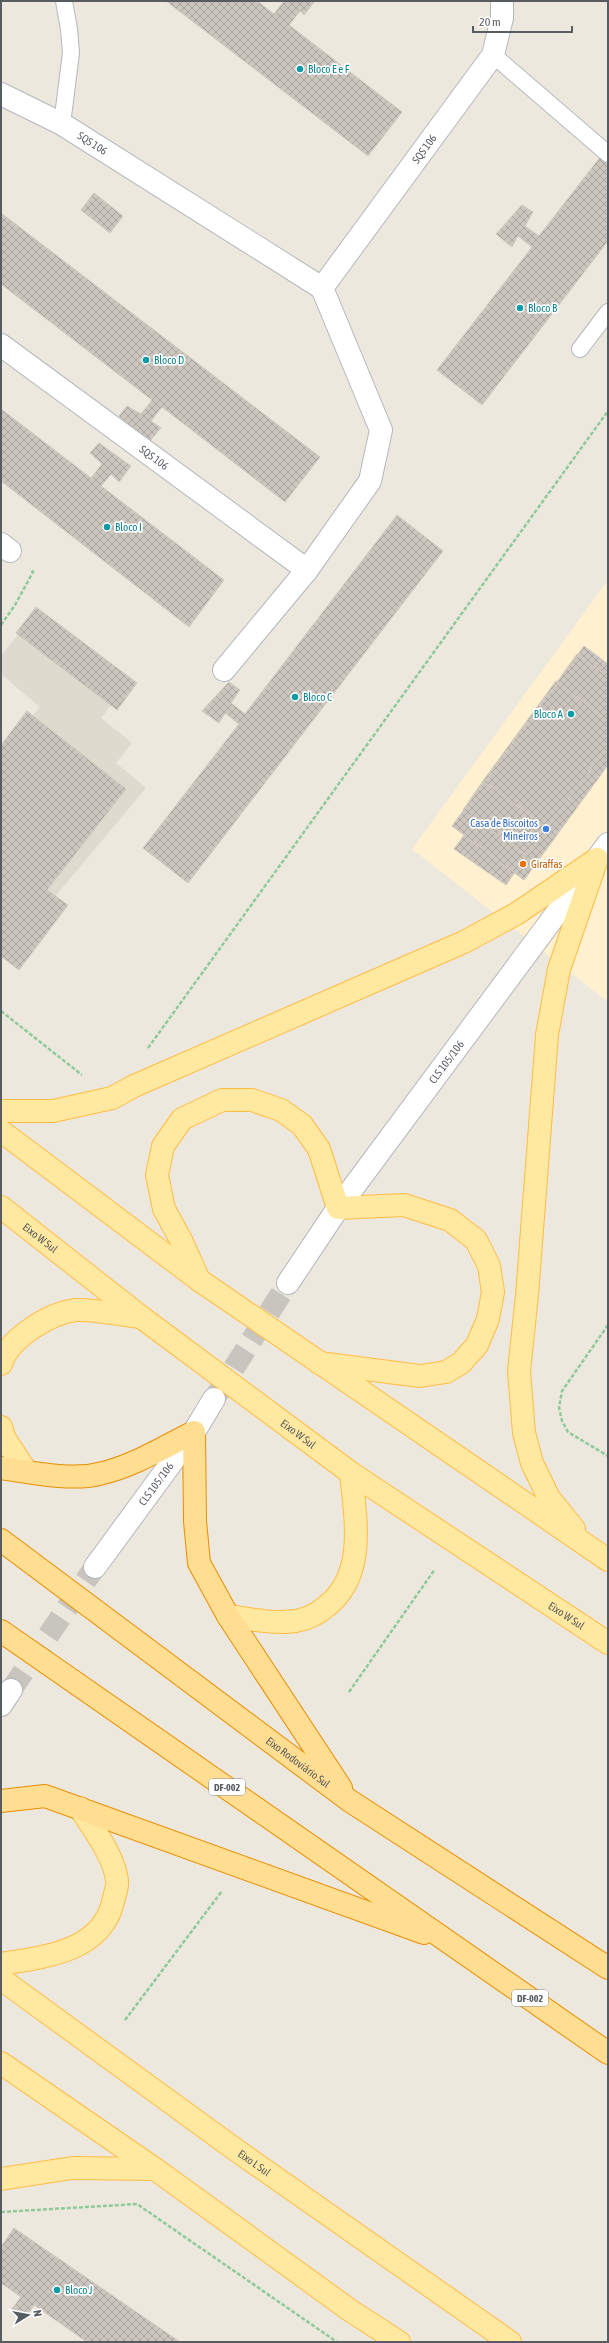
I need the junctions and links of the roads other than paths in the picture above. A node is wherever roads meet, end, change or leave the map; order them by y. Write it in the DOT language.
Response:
graph roads {
  1 [pos="64,1"];
  2 [pos="502,1"];
  3 [pos="493,56"];
  4 [pos="1,94"];
  5 [pos="62,124"];
  6 [pos="608,154"];
  7 [pos="322,288"];
  8 [pos="608,312"];
  9 [pos="1,345"];
  10 [pos="580,349"];
  11 [pos="307,570"];
  12 [pos="224,670"];
  13 [pos="603,851"];
  14 [pos="1,1112"];
  15 [pos="1,1131"];
  16 [pos="1,1208"];
  17 [pos="338,1208"];
  18 [pos="199,1280"];
  19 [pos="288,1283"];
  20 [pos="141,1317"];
  21 [pos="319,1363"];
  22 [pos="1,1364"];
  23 [pos="214,1399"];
  24 [pos="1,1427"];
  25 [pos="194,1432"];
  26 [pos="1,1468"];
  27 [pos="26,1471"];
  28 [pos="350,1473"];
  29 [pos="1,1540"];
  30 [pos="588,1546"];
  31 [pos="608,1560"];
  32 [pos="95,1567"];
  33 [pos="228,1616"];
  34 [pos="1,1631"];
  35 [pos="608,1643"];
  36 [pos="350,1800"];
  37 [pos="1,1801"];
  38 [pos="80,1808"];
  39 [pos="453,1943"];
  40 [pos="1,1964"];
  41 [pos="608,1968"];
  42 [pos="1,1979"];
  43 [pos="608,2053"];
  44 [pos="1,2063"];
  45 [pos="155,2169"];
  46 [pos="1,2179"];
  47 [pos="399,2342"];
  48 [pos="510,2342"];
  1 -- 5 [label="lane"];
  2 -- 3 [label="street, SQS 106"];
  3 -- 6 [label="lane"];
  3 -- 7 [label="street, SQS 106"];
  4 -- 5 [label="street, SQS 106"];
  5 -- 7 [label="street, SQS 106"];
  7 -- 11 [label="street"];
  8 -- 10 [label="lane"];
  9 -- 11 [label="street, SQS 106"];
  11 -- 12 [label="street"];
  13 -- 14 [label="main road"];
  13 -- 17 [label="street, CLS 105/106"];
  13 -- 30 [label="main road"];
  15 -- 18 [label="main road"];
  16 -- 20 [label="main road, Eixo W Sul"];
  17 -- 18 [label="main road"];
  17 -- 19 [label="street, CLS 105/106"];
  17 -- 21 [label="main road"];
  18 -- 21 [label="main road"];
  20 -- 22 [label="main road"];
  20 -- 28 [label="main road, Eixo W Sul"];
  21 -- 30 [label="main road"];
  23 -- 25 [label="street, CLS 105/106"];
  24 -- 27 [label="main road"];
  25 -- 27 [label="highway"];
  25 -- 32 [label="street, CLS 105/106"];
  25 -- 33 [label="highway"];
  26 -- 27 [label="highway"];
  28 -- 33 [label="main road"];
  28 -- 35 [label="main road, Eixo W Sul"];
  29 -- 36 [label="highway, Eixo Rodoviário Sul"];
  30 -- 31 [label="main road"];
  33 -- 36 [label="highway"];
  34 -- 39 [label="highway, DF-002"];
  36 -- 41 [label="highway, Eixo Rodoviário Sul"];
  37 -- 38 [label="highway"];
  38 -- 39 [label="highway"];
  38 -- 40 [label="main road"];
  39 -- 43 [label="highway, DF-002"];
  42 -- 48 [label="main road, Eixo L Sul"];
  44 -- 45 [label="main road"];
  45 -- 46 [label="main road"];
  45 -- 47 [label="main road"];
}
